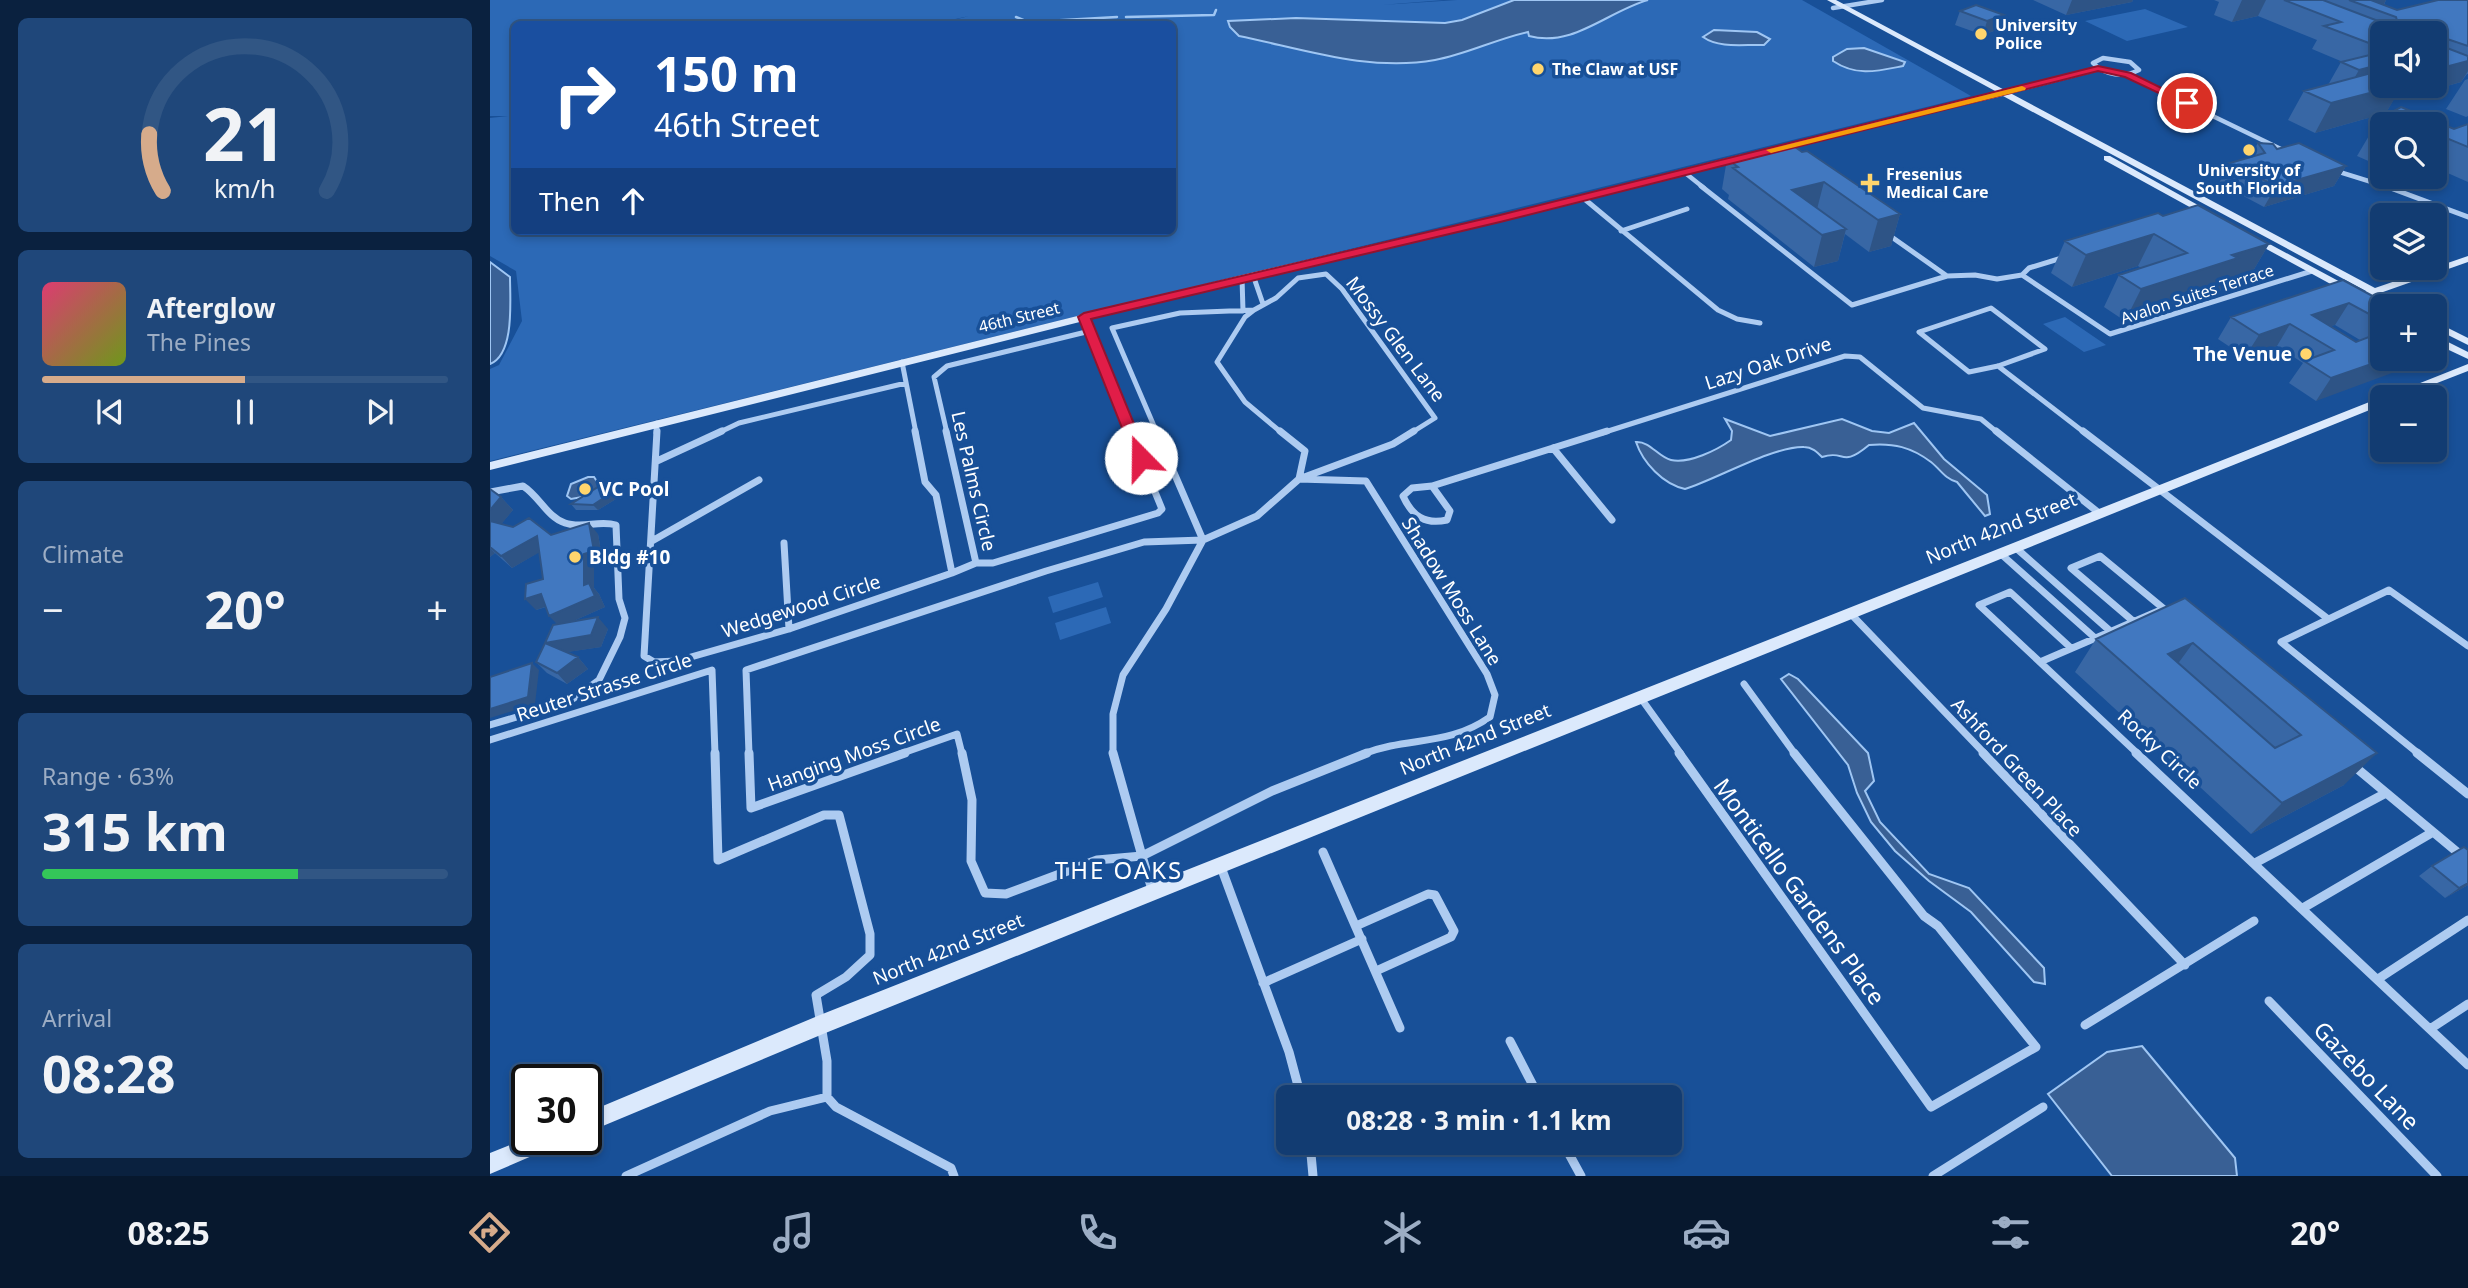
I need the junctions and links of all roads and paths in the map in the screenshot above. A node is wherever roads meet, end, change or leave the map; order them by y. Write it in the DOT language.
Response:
graph roads {
  1 [pos="1882,0"];
  2 [pos="1831,4"];
  3 [pos="1861,4"];
  4 [pos="1848,7"];
  5 [pos="2098,69"];
  6 [pos="2128,75"];
  7 [pos="2005,93"];
  8 [pos="1992,96"];
  9 [pos="2294,155"];
  10 [pos="2325,168"];
  11 [pos="1684,172"];
  12 [pos="1582,197"];
  13 [pos="1687,209"];
  14 [pos="2202,214"];
  15 [pos="2468,217"];
  16 [pos="1879,228"];
  17 [pos="1621,231"];
  18 [pos="2295,248"];
  19 [pos="2069,256"];
  20 [pos="2468,259"];
  21 [pos="2312,271"];
  22 [pos="2022,275"];
  23 [pos="1947,276"];
  24 [pos="1247,277"];
  25 [pos="2374,291"];
  26 [pos="2379,294"];
  27 [pos="2360,298"];
  28 [pos="2370,303"];
  29 [pos="1263,304"];
  30 [pos="1254,310"];
  31 [pos="1240,311"];
  32 [pos="1084,317"];
  33 [pos="1760,323"];
  34 [pos="2447,331"];
  35 [pos="1090,333"];
  36 [pos="985,341"];
  37 [pos="2468,342"];
  38 [pos="2447,345"];
  39 [pos="990,356"];
  40 [pos="2468,356"];
  41 [pos="902,362"];
  42 [pos="1998,366"];
  43 [pos="2468,367"];
  44 [pos="906,383"];
  45 [pos="2422,385"];
  46 [pos="2370,406"];
  47 [pos="657,423"];
  48 [pos="1553,448"];
  49 [pos="657,461"];
  50 [pos="490,466"];
  51 [pos="1299,479"];
  52 [pos="759,480"];
  53 [pos="1432,486"];
  54 [pos="2158,490"];
  55 [pos="490,492"];
  56 [pos="2099,513"];
  57 [pos="1612,520"];
  58 [pos="1203,540"];
  59 [pos="652,541"];
  60 [pos="784,543"];
  61 [pos="2017,548"];
  62 [pos="2001,554"];
  63 [pos="976,563"];
  64 [pos="952,573"];
  65 [pos="2163,608"];
  66 [pos="1850,613"];
  67 [pos="2174,617"];
  68 [pos="2327,618"];
  69 [pos="2133,621"];
  70 [pos="789,629"];
  71 [pos="2109,631"];
  72 [pos="2094,637"];
  73 [pos="2468,646"];
  74 [pos="2071,648"];
  75 [pos="2040,662"];
  76 [pos="1744,684"];
  77 [pos="1639,696"];
  78 [pos="490,725"];
  79 [pos="490,740"];
  80 [pos="2344,757"];
  81 [pos="2386,793"];
  82 [pos="2468,794"];
  83 [pos="2433,832"];
  84 [pos="1324,852"];
  85 [pos="1144,856"];
  86 [pos="2468,861"];
  87 [pos="2255,863"];
  88 [pos="1221,866"];
  89 [pos="1153,893"];
  90 [pos="2303,908"];
  91 [pos="2468,920"];
  92 [pos="2254,921"];
  93 [pos="1356,926"];
  94 [pos="1362,939"];
  95 [pos="2185,965"];
  96 [pos="1376,971"];
  97 [pos="2378,979"];
  98 [pos="1263,983"];
  99 [pos="2269,1001"];
  100 [pos="2468,1004"];
  101 [pos="820,1025"];
  102 [pos="2085,1025"];
  103 [pos="1400,1028"];
  104 [pos="2430,1029"];
  105 [pos="1510,1041"];
  106 [pos="2468,1065"];
  107 [pos="1298,1085"];
  108 [pos="1533,1085"];
  109 [pos="827,1097"];
  110 [pos="2043,1107"];
  111 [pos="602,1116"];
  112 [pos="511,1155"];
  113 [pos="1311,1155"];
  114 [pos="1570,1155"];
  115 [pos="490,1164"];
  116 [pos="626,1176"];
  117 [pos="954,1176"];
  118 [pos="1313,1176"];
  119 [pos="1581,1176"];
  120 [pos="1933,1176"];
  121 [pos="2437,1176"];
  1 -- 3 [label="street"];
  2 -- 3 [label="street"];
  2 -- 4 [label="street"];
  2 -- 8 [label="street"];
  3 -- 4 [label="street"];
  4 -- 7 [label="street"];
  5 -- 6 [label="street"];
  5 -- 6 [label="street"];
  5 -- 7 [label="street"];
  6 -- 9 [label="street"];
  7 -- 8 [label="street, 46th Street"];
  7 -- 18 [label="street"];
  8 -- 11 [label="street, 46th Street"];
  8 -- 14 [label="street"];
  10 -- 15 [label="street"];
  11 -- 12 [label="street, 46th Street"];
  11 -- 23 [label="street"];
  12 -- 17 [label="street"];
  12 -- 24 [label="street, 46th Street"];
  13 -- 17 [label="street"];
  14 -- 18 [label="street"];
  14 -- 21 [label="street"];
  16 -- 23 [label="street"];
  17 -- 33 [label="street"];
  18 -- 25 [label="street"];
  19 -- 22 [label="street"];
  20 -- 25 [label="street"];
  21 -- 22 [label="street, Avalon Suites Terrace"];
  21 -- 27 [label="street"];
  22 -- 23 [label="street"];
  24 -- 29 [label="street"];
  24 -- 31 [label="street"];
  24 -- 32 [label="street, 46th Street"];
  25 -- 26 [label="street"];
  25 -- 27 [label="street"];
  27 -- 28 [label="street"];
  29 -- 30 [label="street, Mossy Glen Lane"];
  29 -- 51 [label="street, Mossy Glen Lane"];
  30 -- 31 [label="street, Mossy Glen Lane"];
  30 -- 51 [label="street"];
  31 -- 58 [label="street, Mossy Glen Lane"];
  32 -- 35 [label="street, Les Palms Circle"];
  32 -- 36 [label="street, 46th Street"];
  34 -- 37 [label="street"];
  35 -- 39 [label="street, Les Palms Circle"];
  35 -- 63 [label="street, Les Palms Circle"];
  36 -- 39 [label="street"];
  36 -- 41 [label="street, 46th Street"];
  38 -- 40 [label="street"];
  39 -- 63 [label="street, Les Palms Circle"];
  41 -- 44 [label="street"];
  41 -- 47 [label="street, 46th Street"];
  42 -- 42 [label="street"];
  42 -- 54 [label="street"];
  43 -- 45 [label="street"];
  44 -- 49 [label="street"];
  44 -- 64 [label="street"];
  46 -- 54 [label="street, North 42nd Street"];
  47 -- 49 [label="street, Wedgewood Circle"];
  47 -- 50 [label="street, 46th Street"];
  48 -- 53 [label="street, Lazy Oak Drive"];
  48 -- 56 [label="street, Lazy Oak Drive"];
  48 -- 57 [label="street"];
  49 -- 59 [label="street, Wedgewood Circle"];
  51 -- 58 [label="street"];
  51 -- 85 [label="street, Shadow Moss Lane"];
  52 -- 59 [label="street"];
  53 -- 53 [label="street"];
  54 -- 56 [label="street, North 42nd Street"];
  54 -- 68 [label="street"];
  55 -- 78 [label="street"];
  56 -- 61 [label="street, North 42nd Street"];
  58 -- 85 [label="street"];
  58 -- 85 [label="street, Hanging Moss Circle"];
  59 -- 70 [label="street, Wedgewood Circle"];
  60 -- 70 [label="street"];
  61 -- 62 [label="street, North 42nd Street"];
  61 -- 71 [label="street"];
  62 -- 66 [label="street, North 42nd Street"];
  62 -- 72 [label="street"];
  63 -- 64 [label="street, Wedgewood Circle"];
  64 -- 70 [label="street, Wedgewood Circle"];
  65 -- 67 [label="street"];
  65 -- 69 [label="street"];
  65 -- 69 [label="street"];
  66 -- 77 [label="street, North 42nd Street"];
  66 -- 95 [label="street, Ashford Green Place"];
  68 -- 73 [label="street"];
  68 -- 82 [label="street"];
  69 -- 71 [label="street"];
  71 -- 72 [label="street"];
  72 -- 74 [label="street"];
  74 -- 75 [label="street"];
  74 -- 75 [label="street, Rocky Circle"];
  75 -- 87 [label="street, Rocky Circle"];
  76 -- 77 [label="street, Monticello Gardens Place"];
  77 -- 88 [label="street, North 42nd Street"];
  79 -- 101 [label="street, Reuter Strasse Circle"];
  80 -- 81 [label="street"];
  81 -- 83 [label="street"];
  81 -- 87 [label="street"];
  83 -- 86 [label="street"];
  83 -- 90 [label="street"];
  84 -- 93 [label="street"];
  85 -- 89 [label="street"];
  87 -- 90 [label="street, Rocky Circle"];
  88 -- 89 [label="street, North 42nd Street"];
  88 -- 98 [label="street"];
  89 -- 101 [label="street, North 42nd Street"];
  90 -- 97 [label="street, Rocky Circle"];
  91 -- 97 [label="street"];
  92 -- 95 [label="street"];
  93 -- 94 [label="street"];
  93 -- 96 [label="street"];
  94 -- 96 [label="street"];
  94 -- 98 [label="street"];
  95 -- 102 [label="street"];
  96 -- 103 [label="street"];
  97 -- 104 [label="street, Rocky Circle"];
  98 -- 107 [label="street"];
  99 -- 121 [label="street, Gazebo Lane"];
  100 -- 104 [label="street"];
  101 -- 109 [label="street"];
  101 -- 111 [label="street, North 42nd Street"];
  104 -- 106 [label="street, Rocky Circle"];
  105 -- 108 [label="street"];
  109 -- 116 [label="street"];
  109 -- 117 [label="street"];
  110 -- 120 [label="street"];
  112 -- 115 [label="street"];
  113 -- 118 [label="street"];
  114 -- 119 [label="street"];
}
